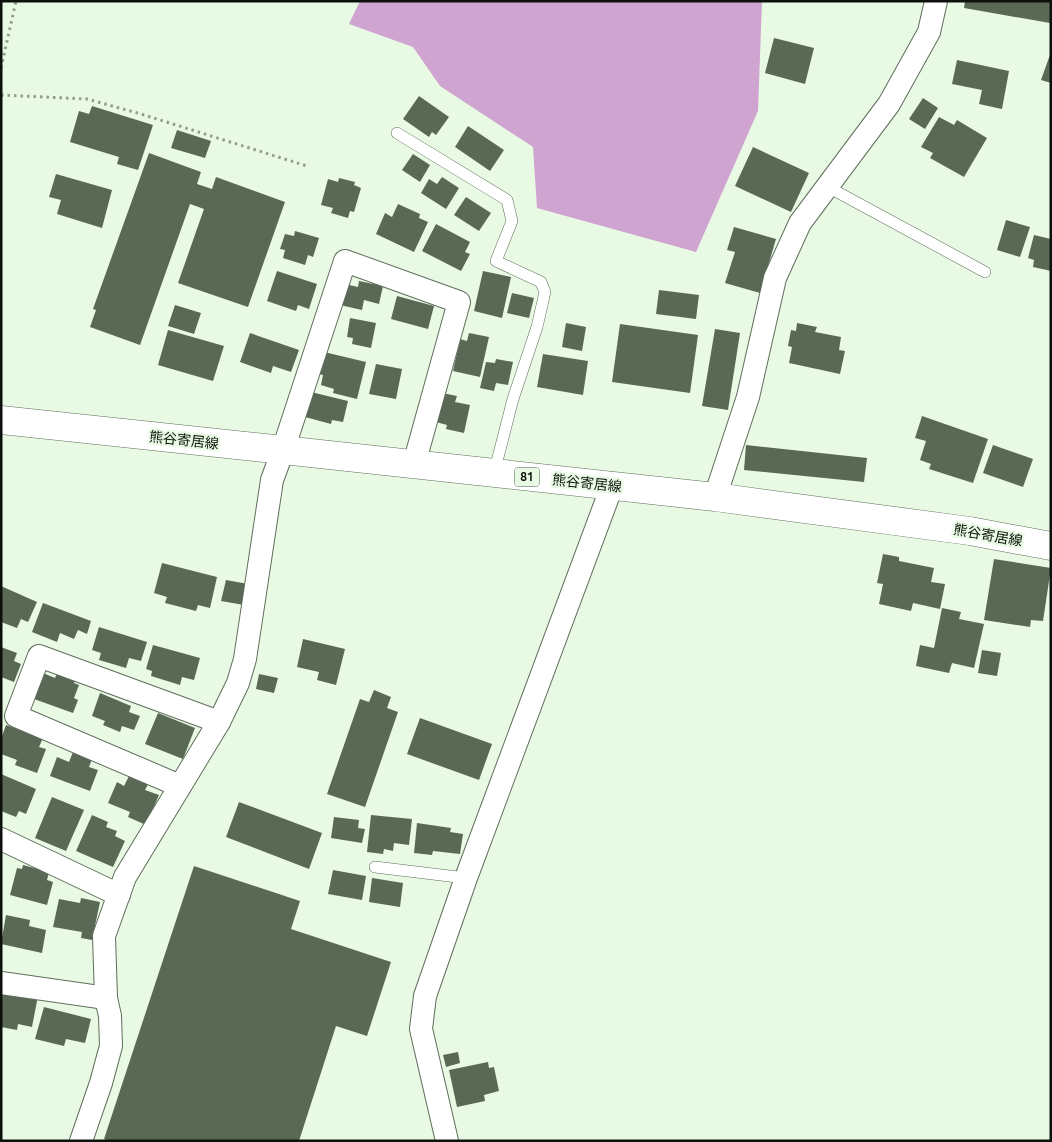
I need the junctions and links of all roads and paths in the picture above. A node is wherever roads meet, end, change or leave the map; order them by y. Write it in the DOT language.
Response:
graph roads {
  1 [pos="16,1"];
  2 [pos="936,1"];
  3 [pos="1,68"];
  4 [pos="1,95"];
  5 [pos="397,133"];
  6 [pos="307,166"];
  7 [pos="828,187"];
  8 [pos="984,272"];
  9 [pos="1,420"];
  10 [pos="283,450"];
  11 [pos="414,464"];
  12 [pos="494,473"];
  13 [pos="612,486"];
  14 [pos="715,497"];
  15 [pos="1051,546"];
  16 [pos="219,722"];
  17 [pos="180,786"];
  18 [pos="1,839"];
  19 [pos="376,867"];
  20 [pos="466,878"];
  21 [pos="118,895"];
  22 [pos="1,983"];
  23 [pos="106,998"];
  24 [pos="81,1141"];
  25 [pos="447,1141"];
  1 -- 3 [label="path"];
  2 -- 7 [label="street"];
  4 -- 6 [label="path"];
  5 -- 12 [label="lane"];
  7 -- 8 [label="lane"];
  7 -- 14 [label="street"];
  9 -- 10 [label="main road, 熊谷寄居線 / 81"];
  10 -- 11 [label="main road, 熊谷寄居線 / 81"];
  10 -- 11 [label="street"];
  10 -- 16 [label="street"];
  11 -- 12 [label="main road, 熊谷寄居線 / 81"];
  12 -- 13 [label="main road, 熊谷寄居線 / 81"];
  13 -- 14 [label="main road, 熊谷寄居線 / 81"];
  13 -- 20 [label="street"];
  14 -- 15 [label="main road, 熊谷寄居線 / 81"];
  16 -- 17 [label="street"];
  16 -- 17 [label="street"];
  17 -- 21 [label="street"];
  18 -- 21 [label="street"];
  19 -- 20 [label="lane"];
  20 -- 25 [label="street"];
  21 -- 23 [label="street"];
  22 -- 23 [label="street"];
  23 -- 24 [label="street"];
}
